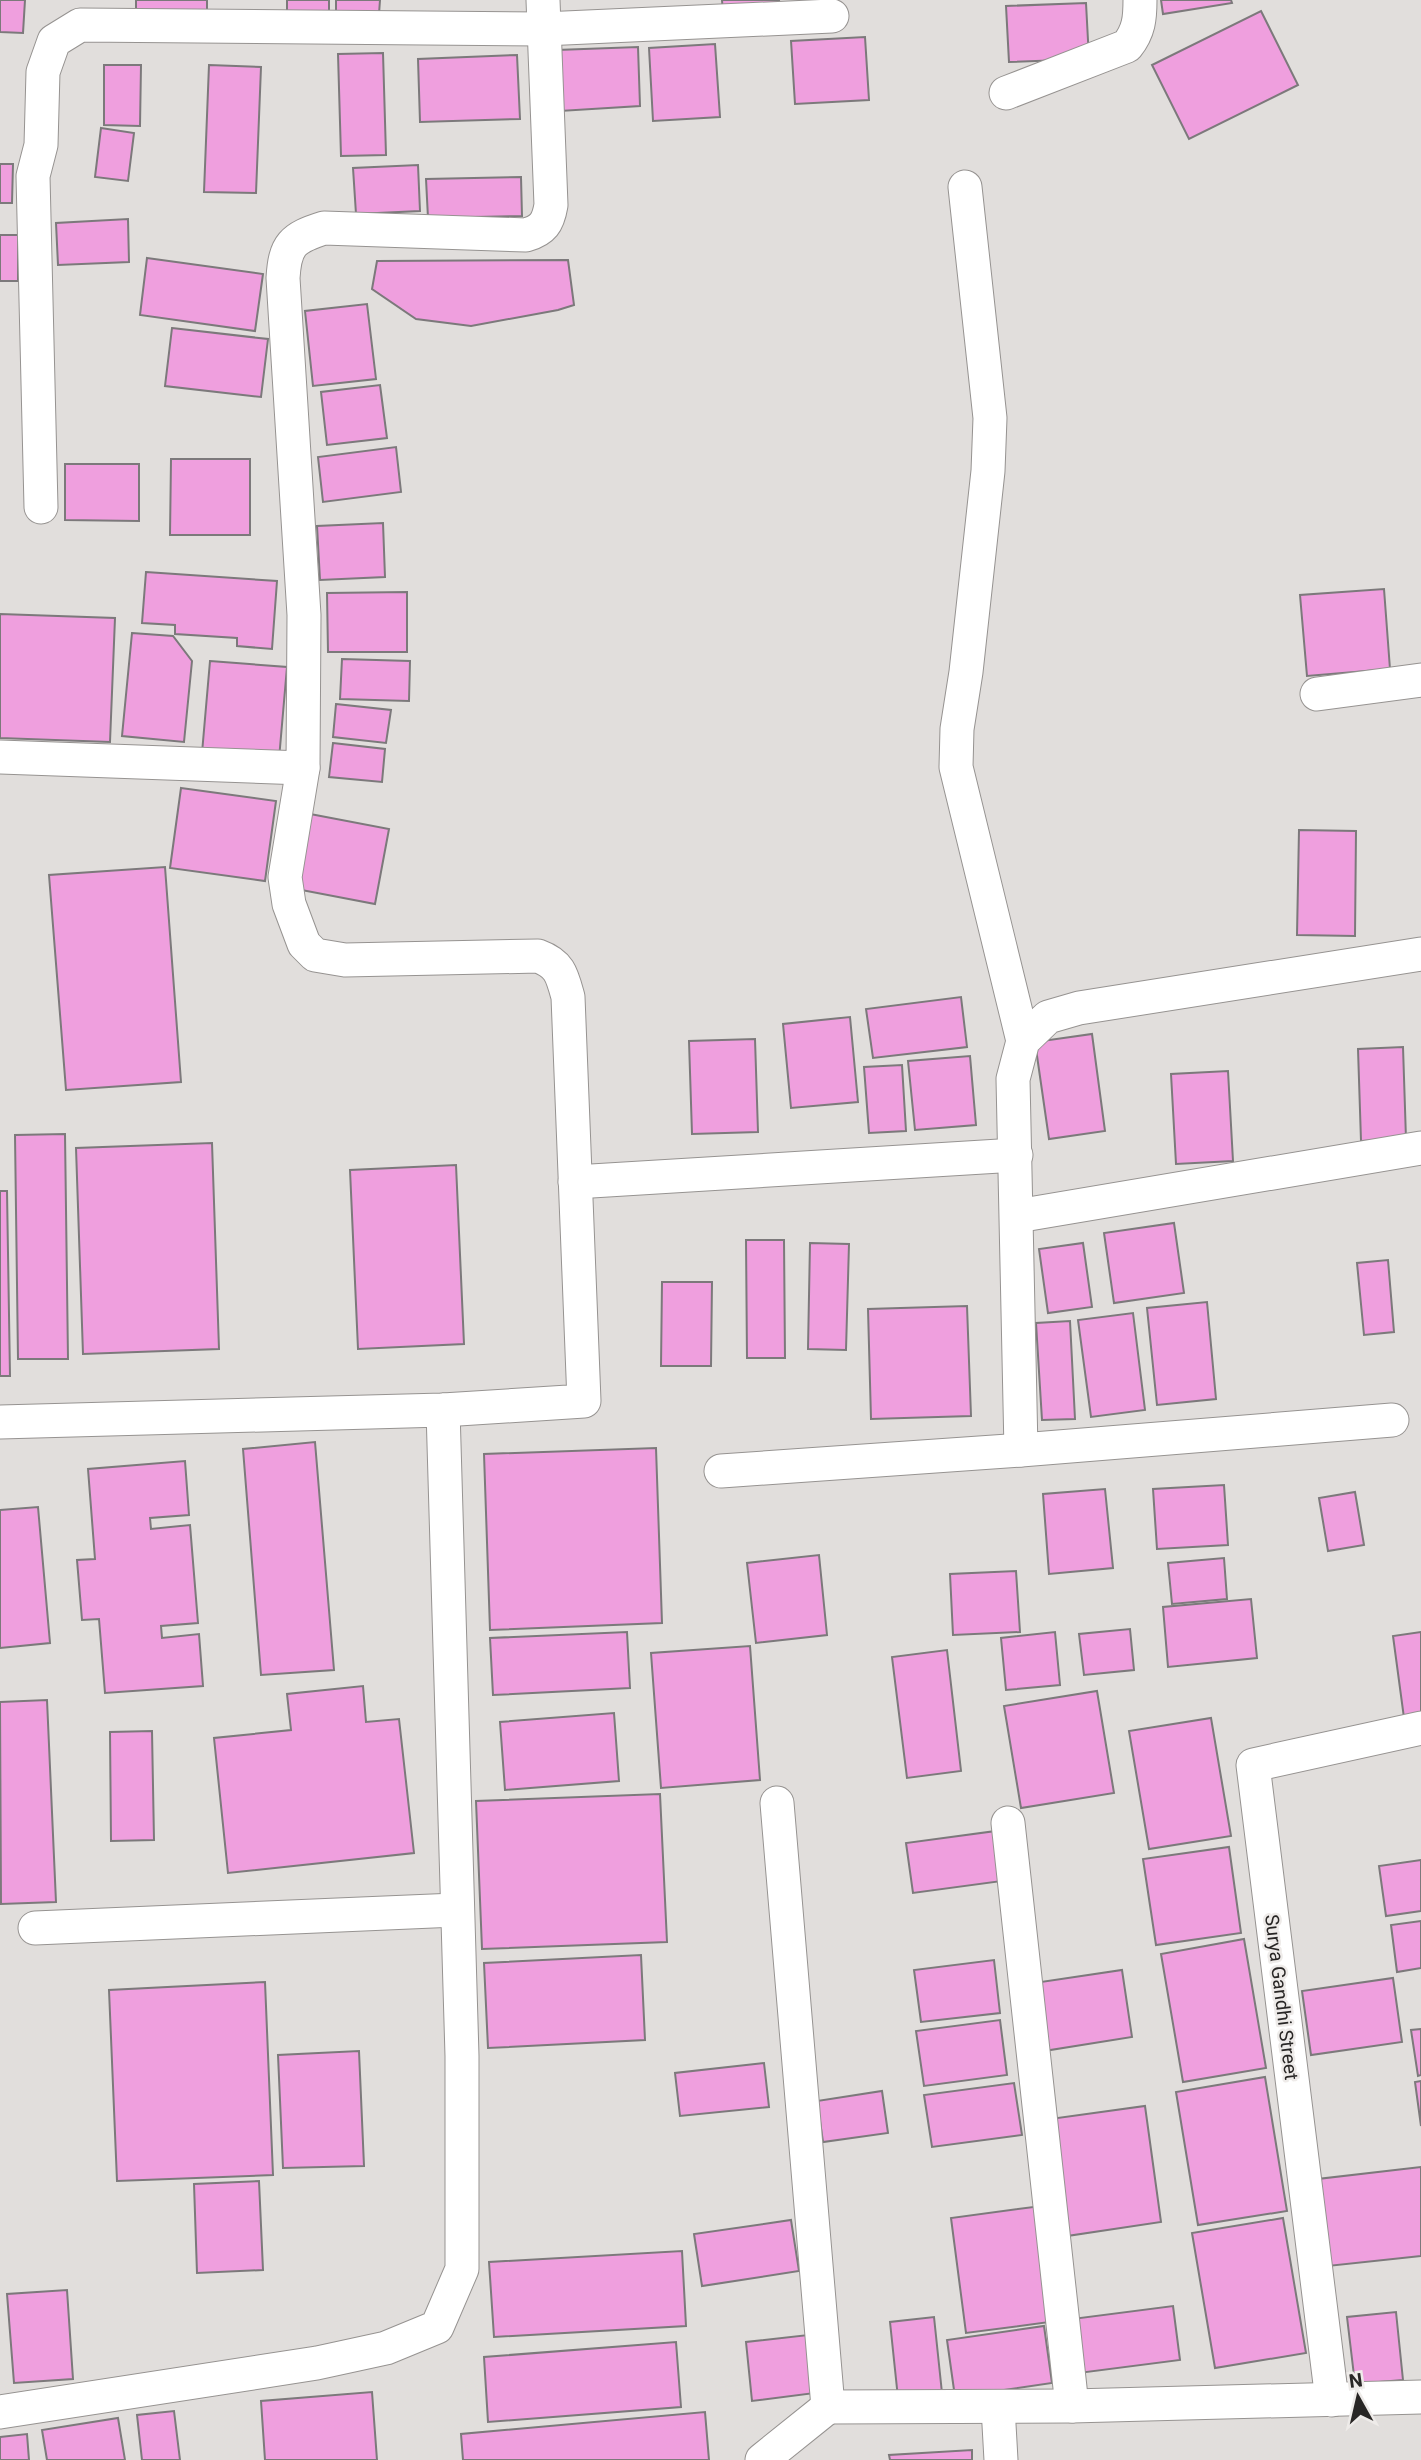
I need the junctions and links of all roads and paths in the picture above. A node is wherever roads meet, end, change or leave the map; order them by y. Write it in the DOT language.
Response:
graph roads {
  1 [pos="1140,0"];
  2 [pos="543,15"];
  3 [pos="832,16"];
  4 [pos="1006,93"];
  5 [pos="965,187"];
  6 [pos="41,508"];
  7 [pos="1421,680"];
  8 [pos="1317,694"];
  9 [pos="0,757"];
  10 [pos="303,768"];
  11 [pos="1421,954"];
  12 [pos="1023,1041"];
  13 [pos="1421,1148"];
  14 [pos="1016,1155"];
  15 [pos="575,1182"];
  16 [pos="1017,1216"];
  17 [pos="443,1410"];
  18 [pos="1392,1420"];
  19 [pos="0,1422"];
  20 [pos="1021,1450"];
  21 [pos="721,1471"];
  22 [pos="1421,1728"];
  23 [pos="777,1803"];
  24 [pos="1008,1823"];
  25 [pos="456,1910"];
  26 [pos="35,1928"];
  27 [pos="1421,2397"];
  28 [pos="1332,2400"];
  29 [pos="1072,2406"];
  30 [pos="828,2407"];
  31 [pos="998,2407"];
  32 [pos="0,2412"];
  33 [pos="762,2460"];
  34 [pos="1001,2460"];
  1 -- 4 [label="street"];
  2 -- 3 [label="street"];
  2 -- 6 [label="street"];
  2 -- 10 [label="street"];
  5 -- 12 [label="street"];
  7 -- 8 [label="street"];
  9 -- 10 [label="street"];
  10 -- 15 [label="street"];
  11 -- 12 [label="street"];
  12 -- 14 [label="street"];
  13 -- 16 [label="street"];
  14 -- 15 [label="street"];
  14 -- 16 [label="street"];
  15 -- 17 [label="street"];
  16 -- 20 [label="street"];
  17 -- 19 [label="street"];
  17 -- 25 [label="street"];
  18 -- 20 [label="street"];
  20 -- 21 [label="street"];
  22 -- 28 [label="street, Surya Gandhi Street"];
  23 -- 30 [label="street"];
  24 -- 29 [label="street"];
  25 -- 26 [label="street"];
  25 -- 32 [label="street"];
  27 -- 28 [label="street"];
  28 -- 29 [label="street"];
  29 -- 31 [label="street"];
  30 -- 31 [label="street"];
  30 -- 33 [label="street"];
  31 -- 34 [label="street"];
}
